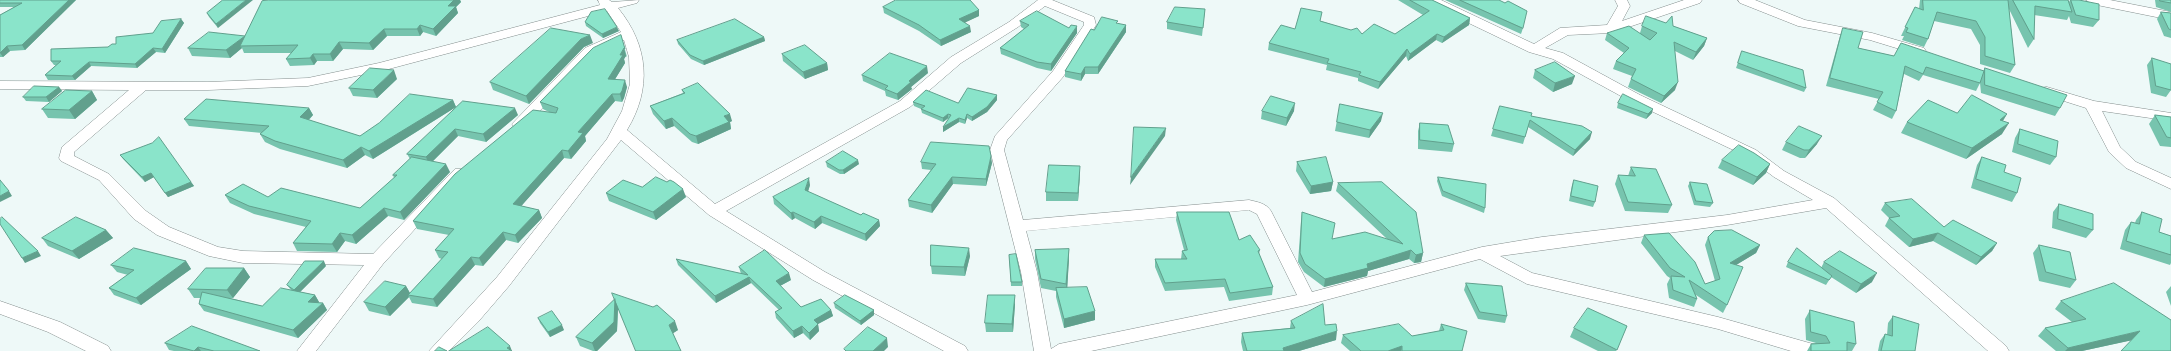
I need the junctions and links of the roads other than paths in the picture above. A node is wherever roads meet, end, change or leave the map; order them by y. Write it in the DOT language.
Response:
graph roads {
  1 [pos="633,0"];
  2 [pos="1431,0"];
  3 [pos="1621,0"];
  4 [pos="1696,0"];
  5 [pos="1744,0"];
  6 [pos="2092,0"];
  7 [pos="1044,1"];
  8 [pos="606,3"];
  9 [pos="2171,16"];
  10 [pos="1611,29"];
  11 [pos="627,34"];
  12 [pos="1534,49"];
  13 [pos="1935,56"];
  14 [pos="0,85"];
  15 [pos="142,86"];
  16 [pos="2031,86"];
  17 [pos="2092,105"];
  18 [pos="2171,117"];
  19 [pos="510,132"];
  20 [pos="620,132"];
  21 [pos="470,164"];
  22 [pos="2171,184"];
  23 [pos="1829,202"];
  24 [pos="714,211"];
  25 [pos="1017,226"];
  26 [pos="1482,253"];
  27 [pos="377,260"];
  28 [pos="1307,299"];
  29 [pos="0,307"];
  30 [pos="102,351"];
  31 [pos="306,351"];
  32 [pos="438,351"];
  33 [pos="959,351"];
  34 [pos="1043,351"];
  35 [pos="1059,351"];
  36 [pos="1814,351"];
  37 [pos="2000,351"];
  1 -- 8 [label="street"];
  2 -- 12 [label="street"];
  3 -- 10 [label="street"];
  4 -- 10 [label="street"];
  5 -- 13 [label="street"];
  6 -- 9 [label="street"];
  7 -- 24 [label="street"];
  7 -- 25 [label="street"];
  8 -- 11 [label="street"];
  8 -- 15 [label="street"];
  10 -- 12 [label="street"];
  11 -- 19 [label="street"];
  11 -- 20 [label="street"];
  12 -- 23 [label="street"];
  14 -- 15 [label="street"];
  15 -- 27 [label="street"];
  16 -- 17 [label="street"];
  17 -- 18 [label="street"];
  17 -- 22 [label="street"];
  20 -- 24 [label="street"];
  20 -- 32 [label="street"];
  21 -- 27 [label="street"];
  23 -- 26 [label="street"];
  23 -- 37 [label="street"];
  24 -- 33 [label="street"];
  25 -- 28 [label="street"];
  25 -- 34 [label="street"];
  26 -- 28 [label="street"];
  26 -- 36 [label="street"];
  27 -- 31 [label="street"];
  28 -- 35 [label="street"];
  29 -- 30 [label="street"];
}
